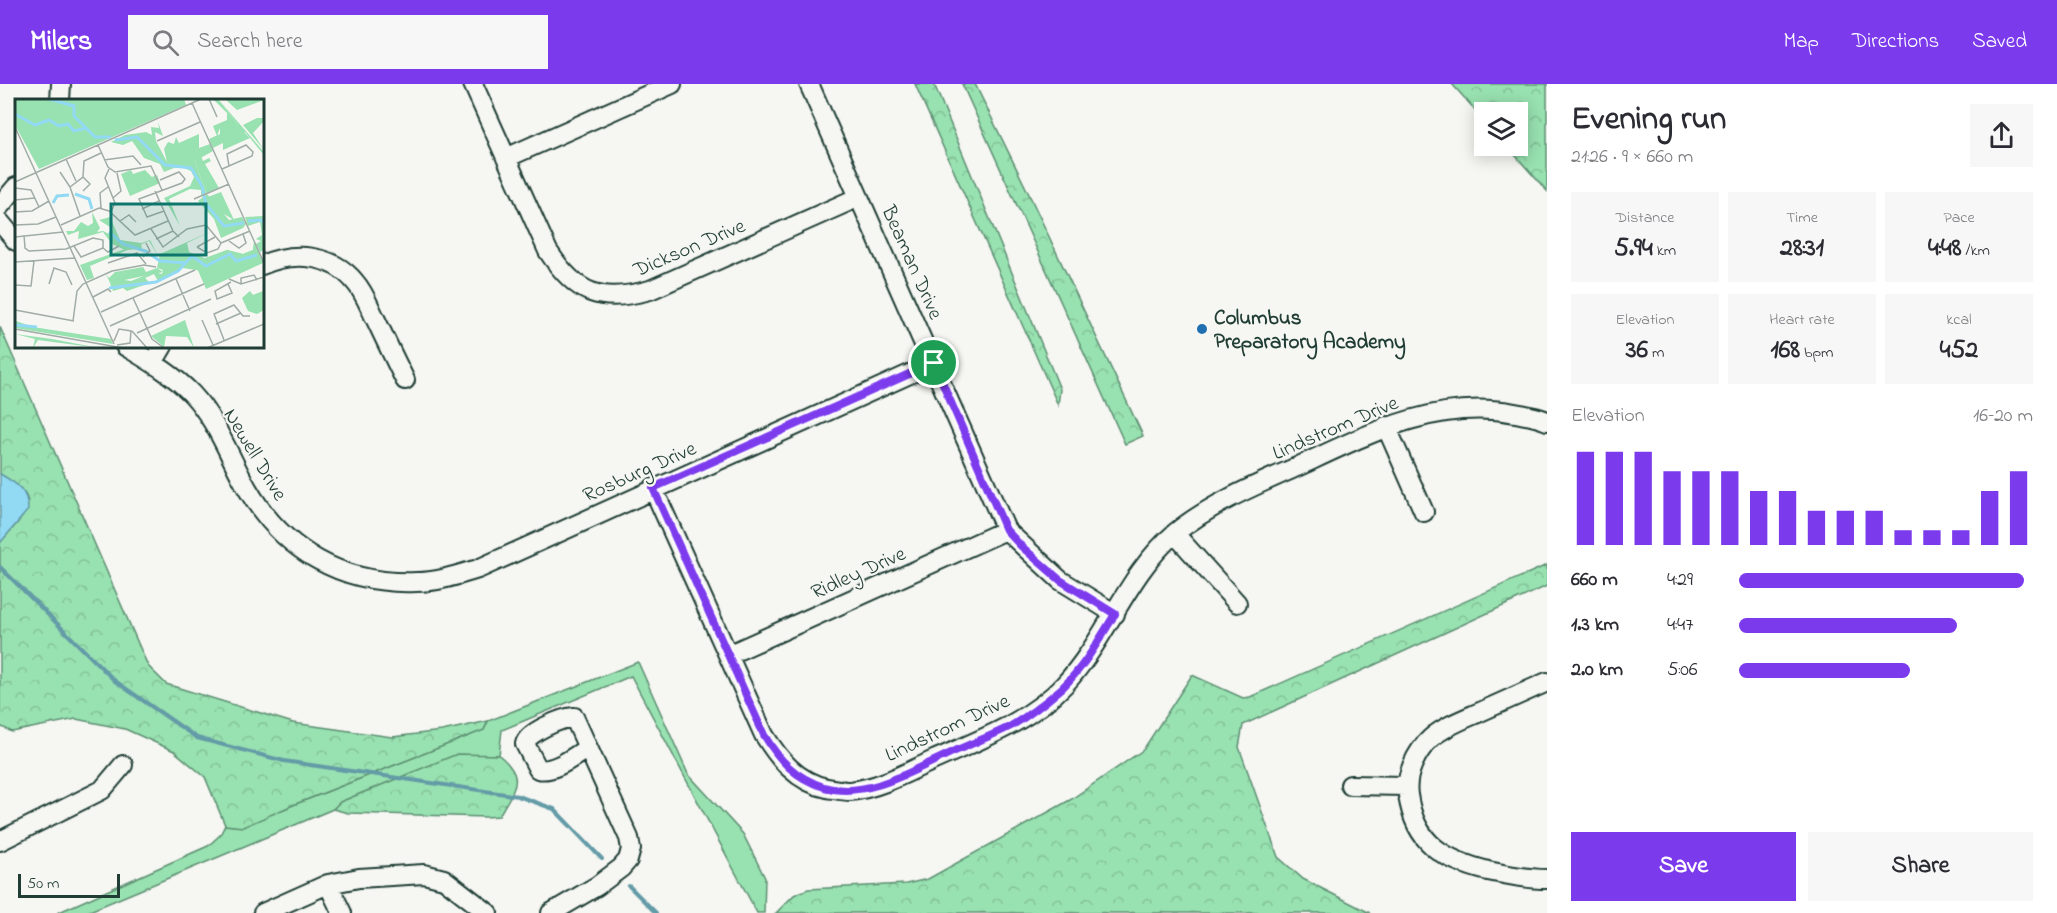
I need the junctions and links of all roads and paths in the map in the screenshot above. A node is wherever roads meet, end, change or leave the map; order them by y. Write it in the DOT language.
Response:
graph roads {
  1 [pos="61,84"];
  2 [pos="473,84"];
  3 [pos="672,84"];
  4 [pos="809,84"];
  5 [pos="60,99"];
  6 [pos="506,158"];
  7 [pos="15,188"];
  8 [pos="859,197"];
  9 [pos="0,206"];
  10 [pos="0,222"];
  11 [pos="15,240"];
  12 [pos="264,264"];
  13 [pos="128,348"];
  14 [pos="162,348"];
  15 [pos="153,363"];
  16 [pos="934,363"];
  17 [pos="405,380"];
  18 [pos="1546,416"];
  19 [pos="1386,426"];
  20 [pos="653,488"];
  21 [pos="1424,512"];
  22 [pos="1006,530"];
  23 [pos="1175,534"];
  24 [pos="354,575"];
  25 [pos="1237,603"];
  26 [pos="1115,614"];
  27 [pos="728,655"];
  28 [pos="1547,682"];
  29 [pos="588,748"];
  30 [pos="123,765"];
  31 [pos="1350,785"];
  32 [pos="1406,786"];
  33 [pos="0,841"];
  34 [pos="1547,879"];
  35 [pos="328,884"];
  36 [pos="263,913"];
  37 [pos="342,913"];
  38 [pos="488,913"];
  39 [pos="551,913"];
  1 -- 5 [label="street"];
  2 -- 6 [label="street, Dickson Drive"];
  3 -- 6 [label="street"];
  4 -- 8 [label="street, Beaman Drive"];
  6 -- 8 [label="street, Dickson Drive"];
  7 -- 9 [label="street"];
  8 -- 16 [label="street, Beaman Drive"];
  10 -- 11 [label="street"];
  12 -- 17 [label="street"];
  13 -- 15 [label="street, Newell Drive"];
  14 -- 15 [label="street"];
  15 -- 24 [label="street, Newell Drive"];
  16 -- 20 [label="street, Rosburg Drive"];
  16 -- 22 [label="street, Beaman Drive"];
  18 -- 19 [label="street, Lindstrom Drive"];
  19 -- 21 [label="street"];
  19 -- 23 [label="street, Lindstrom Drive"];
  20 -- 24 [label="street, Rosburg Drive"];
  20 -- 27 [label="street, Lindstrom Drive"];
  22 -- 26 [label="street, Beaman Drive"];
  22 -- 27 [label="street, Ridley Drive"];
  23 -- 25 [label="street"];
  23 -- 26 [label="street, Lindstrom Drive"];
  26 -- 27 [label="street, Lindstrom Drive"];
  28 -- 32 [label="street"];
  29 -- 39 [label="street"];
  30 -- 33 [label="street"];
  31 -- 32 [label="street"];
  32 -- 34 [label="street"];
  35 -- 36 [label="street"];
  35 -- 37 [label="street"];
  35 -- 38 [label="street"];
}
